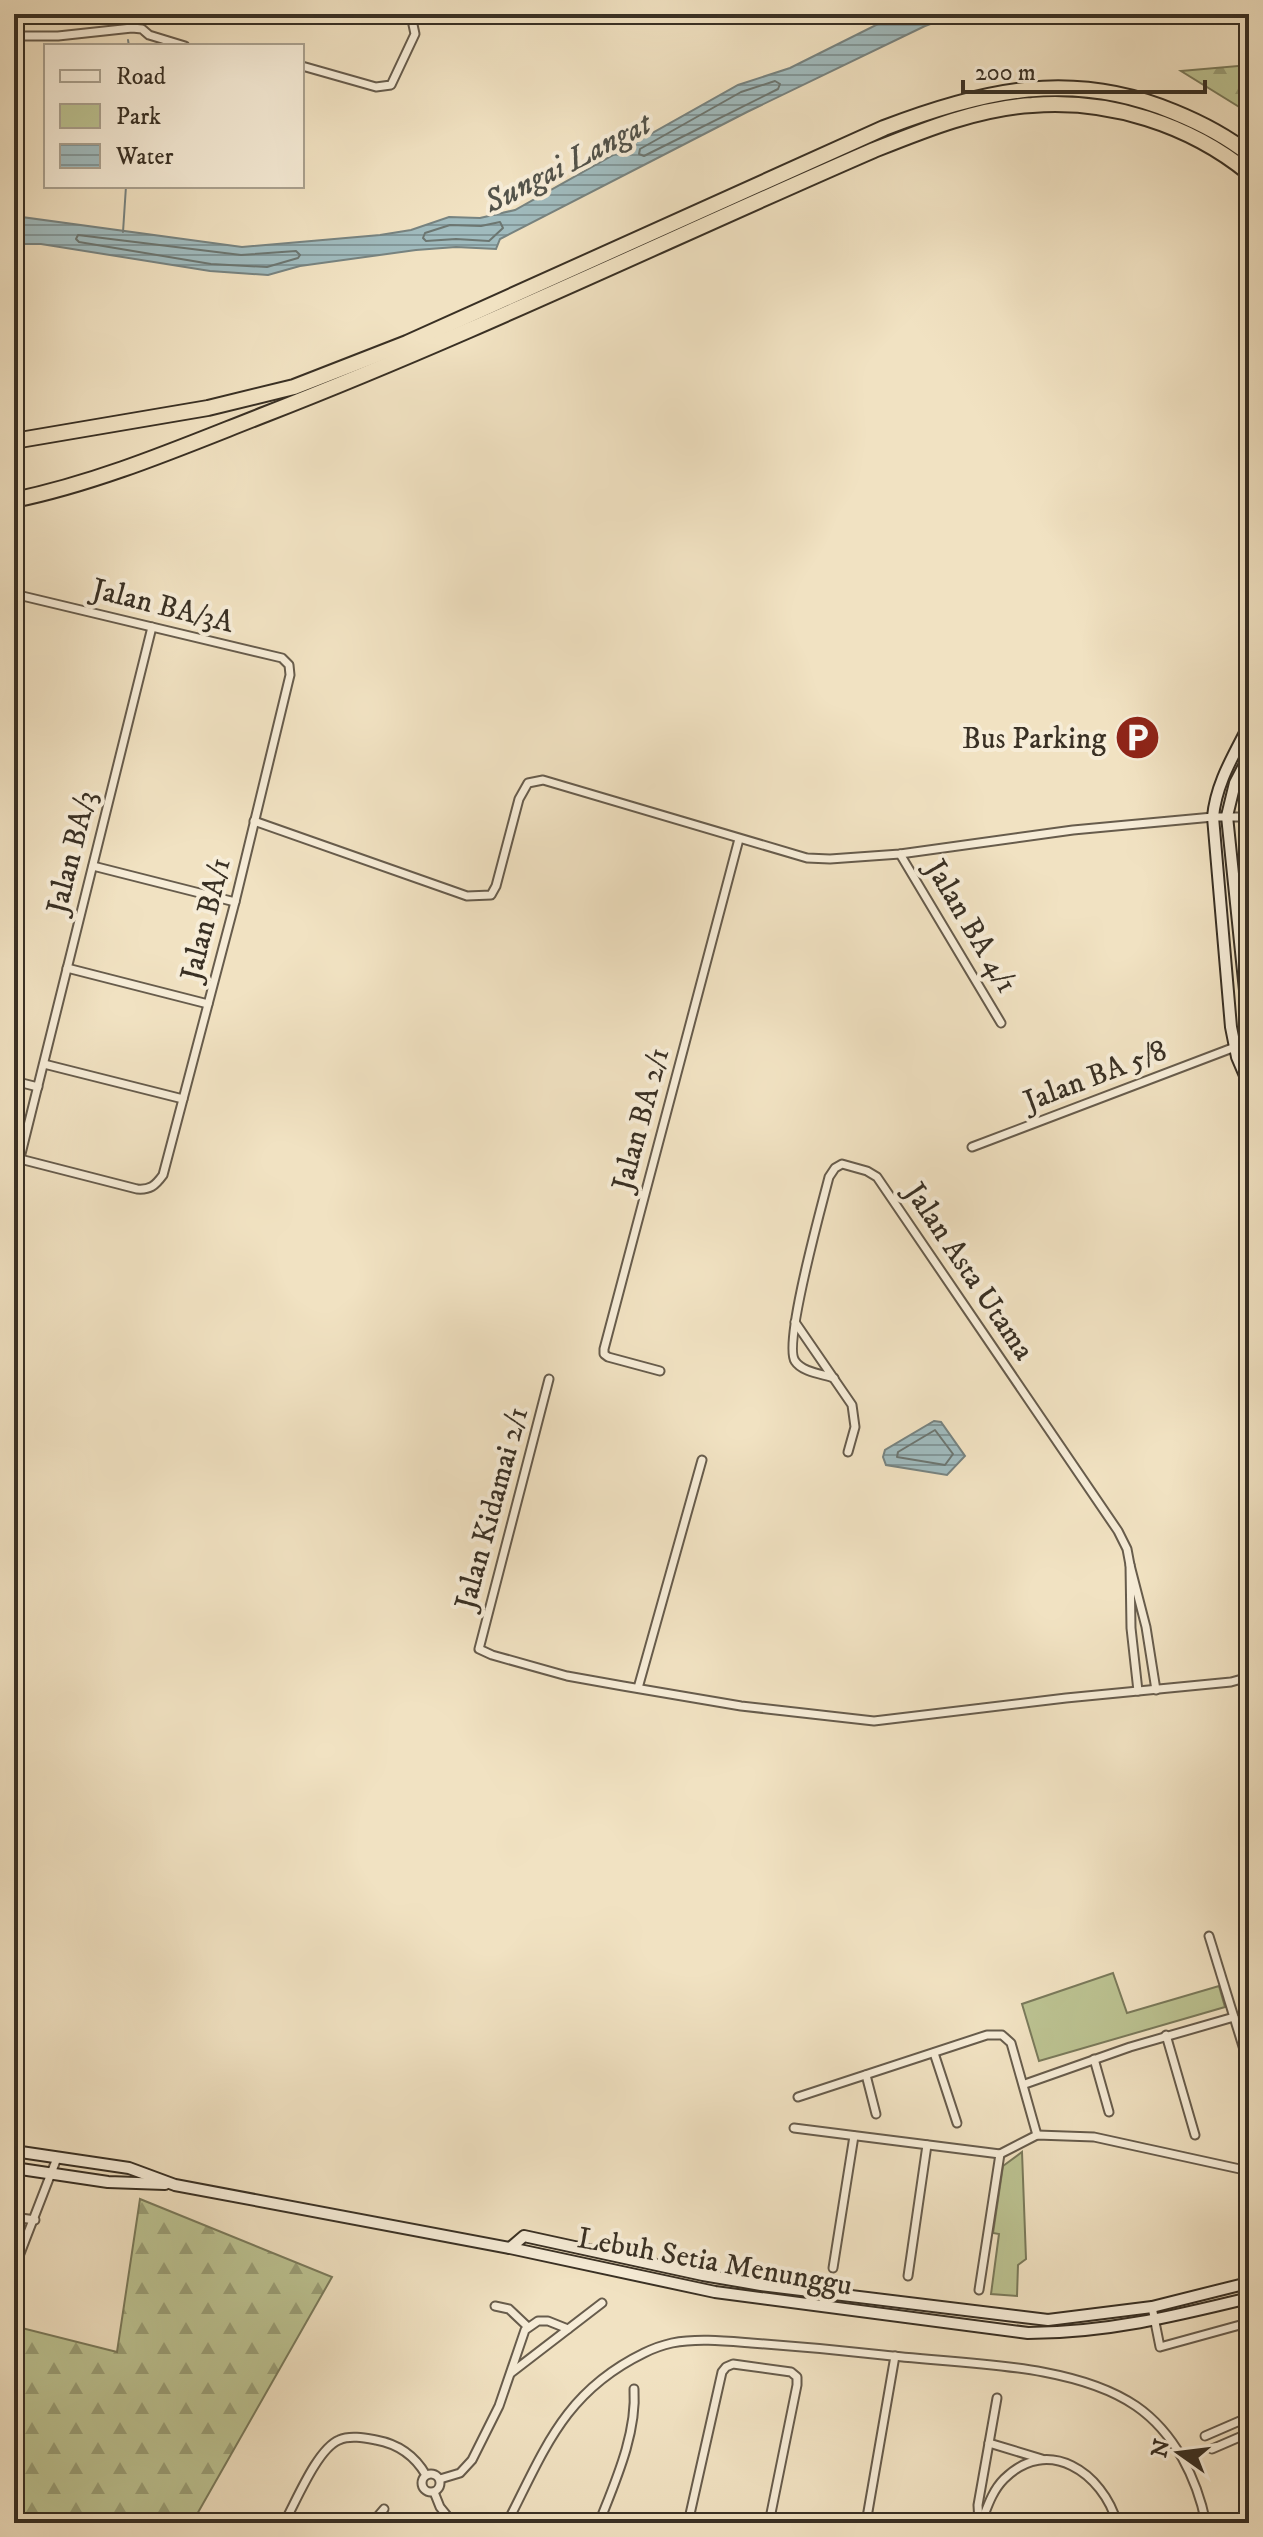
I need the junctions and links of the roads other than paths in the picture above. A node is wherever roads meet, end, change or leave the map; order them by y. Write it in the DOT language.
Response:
graph roads {
  1 [pos="405,14"];
  2 [pos="14,36"];
  3 [pos="181,44"];
  4 [pos="304,67"];
  5 [pos="1249,154"];
  6 [pos="1249,173"];
  7 [pos="14,441"];
  8 [pos="14,500"];
  9 [pos="14,594"];
  10 [pos="152,627"];
  11 [pos="290,675"];
  12 [pos="1249,725"];
  13 [pos="1249,756"];
  14 [pos="1227,816"];
  15 [pos="1213,817"];
  16 [pos="1249,817"];
  17 [pos="254,821"];
  18 [pos="739,839"];
  19 [pos="900,854"];
  20 [pos="93,866"];
  21 [pos="235,902"];
  22 [pos="1244,944"];
  23 [pos="67,968"];
  24 [pos="208,1004"];
  25 [pos="1001,1023"];
  26 [pos="1249,1029"];
  27 [pos="1235,1047"];
  28 [pos="44,1064"];
  29 [pos="14,1081"];
  30 [pos="1249,1085"];
  31 [pos="38,1087"];
  32 [pos="183,1099"];
  33 [pos="972,1147"];
  34 [pos="20,1159"];
  35 [pos="14,1182"];
  36 [pos="795,1322"];
  37 [pos="660,1371"];
  38 [pos="834,1378"];
  39 [pos="549,1379"];
  40 [pos="848,1452"];
  41 [pos="702,1460"];
  42 [pos="1130,1565"];
  43 [pos="1249,1677"];
  44 [pos="638,1688"];
  45 [pos="1156,1690"];
  46 [pos="1138,1691"];
  47 [pos="1209,1936"];
  48 [pos="14,1966"];
  49 [pos="16,1983"];
  50 [pos="14,2004"];
  51 [pos="1234,2017"];
  52 [pos="1166,2035"];
  53 [pos="934,2053"];
  54 [pos="1094,2059"];
  55 [pos="1249,2066"];
  56 [pos="866,2075"];
  57 [pos="1025,2084"];
  58 [pos="798,2097"];
  59 [pos="1109,2112"];
  60 [pos="876,2114"];
  61 [pos="957,2123"];
  62 [pos="794,2128"];
  63 [pos="1037,2135"];
  64 [pos="1195,2135"];
  65 [pos="854,2136"];
  66 [pos="927,2145"];
  67 [pos="14,2151"];
  68 [pos="1000,2154"];
  69 [pos="57,2158"];
  70 [pos="14,2168"];
  71 [pos="1249,2171"];
  72 [pos="53,2174"];
  73 [pos="175,2185"];
  74 [pos="14,2217"];
  75 [pos="35,2220"];
  76 [pos="510,2248"];
  77 [pos="833,2268"];
  78 [pos="1249,2268"];
  79 [pos="14,2269"];
  80 [pos="908,2276"];
  81 [pos="1244,2284"];
  82 [pos="764,2285"];
  83 [pos="979,2290"];
  84 [pos="1249,2298"];
  85 [pos="760,2299"];
  86 [pos="602,2303"];
  87 [pos="495,2306"];
  88 [pos="1152,2307"];
  89 [pos="1155,2322"];
  90 [pos="528,2327"];
  91 [pos="1249,2327"];
  92 [pos="568,2329"];
  93 [pos="895,2356"];
  94 [pos="511,2373"];
  95 [pos="634,2389"];
  96 [pos="997,2398"];
  97 [pos="1249,2417"];
  98 [pos="1249,2433"];
  99 [pos="1205,2436"];
  100 [pos="989,2443"];
  101 [pos="1212,2449"];
  102 [pos="1044,2460"];
  103 [pos="426,2475"];
  104 [pos="440,2479"];
  105 [pos="434,2492"];
  106 [pos="384,2509"];
  107 [pos="284,2523"];
  108 [pos="372,2523"];
  109 [pos="453,2523"];
  110 [pos="507,2523"];
  111 [pos="599,2523"];
  112 [pos="688,2523"];
  113 [pos="769,2523"];
  114 [pos="866,2523"];
  115 [pos="980,2523"];
  116 [pos="1117,2523"];
  117 [pos="1206,2523"];
  1 -- 4 [label="street"];
  2 -- 3 [label="street"];
  5 -- 7 [label="highway"];
  6 -- 8 [label="highway"];
  9 -- 10 [label="street, Jalan BA/3A"];
  10 -- 11 [label="street, Jalan BA/3A"];
  10 -- 20 [label="street, Jalan BA/3"];
  11 -- 17 [label="street, Jalan BA/1"];
  12 -- 15 [label="street"];
  13 -- 14 [label="street"];
  14 -- 15 [label="street"];
  14 -- 16 [label="street"];
  14 -- 22 [label="street"];
  15 -- 19 [label="street"];
  15 -- 27 [label="street"];
  17 -- 18 [label="street"];
  17 -- 21 [label="street, Jalan BA/1"];
  18 -- 19 [label="street"];
  18 -- 37 [label="street, Jalan BA 2/1"];
  19 -- 25 [label="street, Jalan BA 4/1"];
  20 -- 21 [label="street"];
  20 -- 23 [label="street, Jalan BA/3"];
  21 -- 24 [label="street, Jalan BA/1"];
  22 -- 26 [label="street"];
  23 -- 24 [label="street"];
  23 -- 28 [label="street, Jalan BA/3"];
  24 -- 32 [label="street, Jalan BA/1"];
  27 -- 30 [label="street"];
  27 -- 33 [label="street, Jalan BA 5/8"];
  28 -- 31 [label="street, Jalan BA/3"];
  28 -- 32 [label="street"];
  29 -- 31 [label="street"];
  31 -- 34 [label="street, Jalan BA/3"];
  32 -- 34 [label="street, Jalan BA/1"];
  34 -- 35 [label="street, Jalan BA/3"];
  36 -- 38 [label="street"];
  36 -- 38 [label="street, Jalan Asta Utama"];
  36 -- 42 [label="street, Jalan Asta Utama"];
  38 -- 40 [label="street"];
  39 -- 44 [label="street, Jalan Kidamai 2/1"];
  41 -- 44 [label="street"];
  42 -- 45 [label="street, Jalan Asta Utama"];
  42 -- 46 [label="street, Jalan Asta Utama"];
  43 -- 45 [label="street"];
  44 -- 46 [label="street"];
  45 -- 46 [label="street"];
  47 -- 51 [label="street"];
  48 -- 49 [label="street"];
  49 -- 50 [label="street"];
  51 -- 52 [label="street"];
  51 -- 55 [label="street"];
  52 -- 54 [label="street"];
  52 -- 64 [label="street"];
  53 -- 56 [label="street"];
  53 -- 57 [label="street"];
  53 -- 61 [label="street"];
  54 -- 57 [label="street"];
  54 -- 59 [label="street"];
  56 -- 58 [label="street"];
  56 -- 60 [label="street"];
  57 -- 63 [label="street"];
  62 -- 65 [label="street"];
  63 -- 68 [label="street"];
  63 -- 71 [label="street"];
  65 -- 66 [label="street"];
  65 -- 77 [label="street"];
  66 -- 68 [label="street"];
  66 -- 80 [label="street"];
  67 -- 69 [label="street"];
  68 -- 83 [label="street"];
  69 -- 72 [label="street"];
  69 -- 73 [label="street"];
  70 -- 72 [label="street"];
  72 -- 73 [label="street"];
  72 -- 75 [label="street"];
  73 -- 76 [label="street, Lebuh Setia Menunggu"];
  74 -- 75 [label="street"];
  75 -- 79 [label="street"];
  76 -- 82 [label="street, Lebuh Setia Menunggu"];
  76 -- 85 [label="street, Lebuh Setia Menunggu"];
  78 -- 81 [label="street"];
  81 -- 84 [label="street"];
  81 -- 88 [label="street, Lebuh Setia Menunggu"];
  82 -- 85 [label="street"];
  82 -- 88 [label="street, Lebuh Setia Menunggu"];
  84 -- 89 [label="street, Lebuh Setia Menunggu"];
  85 -- 89 [label="street, Lebuh Setia Menunggu"];
  86 -- 92 [label="street"];
  87 -- 90 [label="street"];
  88 -- 89 [label="street"];
  89 -- 91 [label="street"];
  90 -- 92 [label="street"];
  90 -- 94 [label="street"];
  92 -- 94 [label="street"];
  93 -- 110 [label="street"];
  93 -- 114 [label="street"];
  93 -- 117 [label="street"];
  94 -- 104 [label="street"];
  95 -- 111 [label="street"];
  96 -- 100 [label="street"];
  97 -- 99 [label="street"];
  98 -- 101 [label="street"];
  100 -- 102 [label="street"];
  100 -- 115 [label="street"];
  102 -- 115 [label="street"];
  102 -- 116 [label="street"];
  103 -- 104 [label="street"];
  103 -- 105 [label="street"];
  103 -- 107 [label="street"];
  104 -- 105 [label="street"];
  105 -- 109 [label="street"];
  106 -- 108 [label="street"];
  112 -- 113 [label="street"];
}
